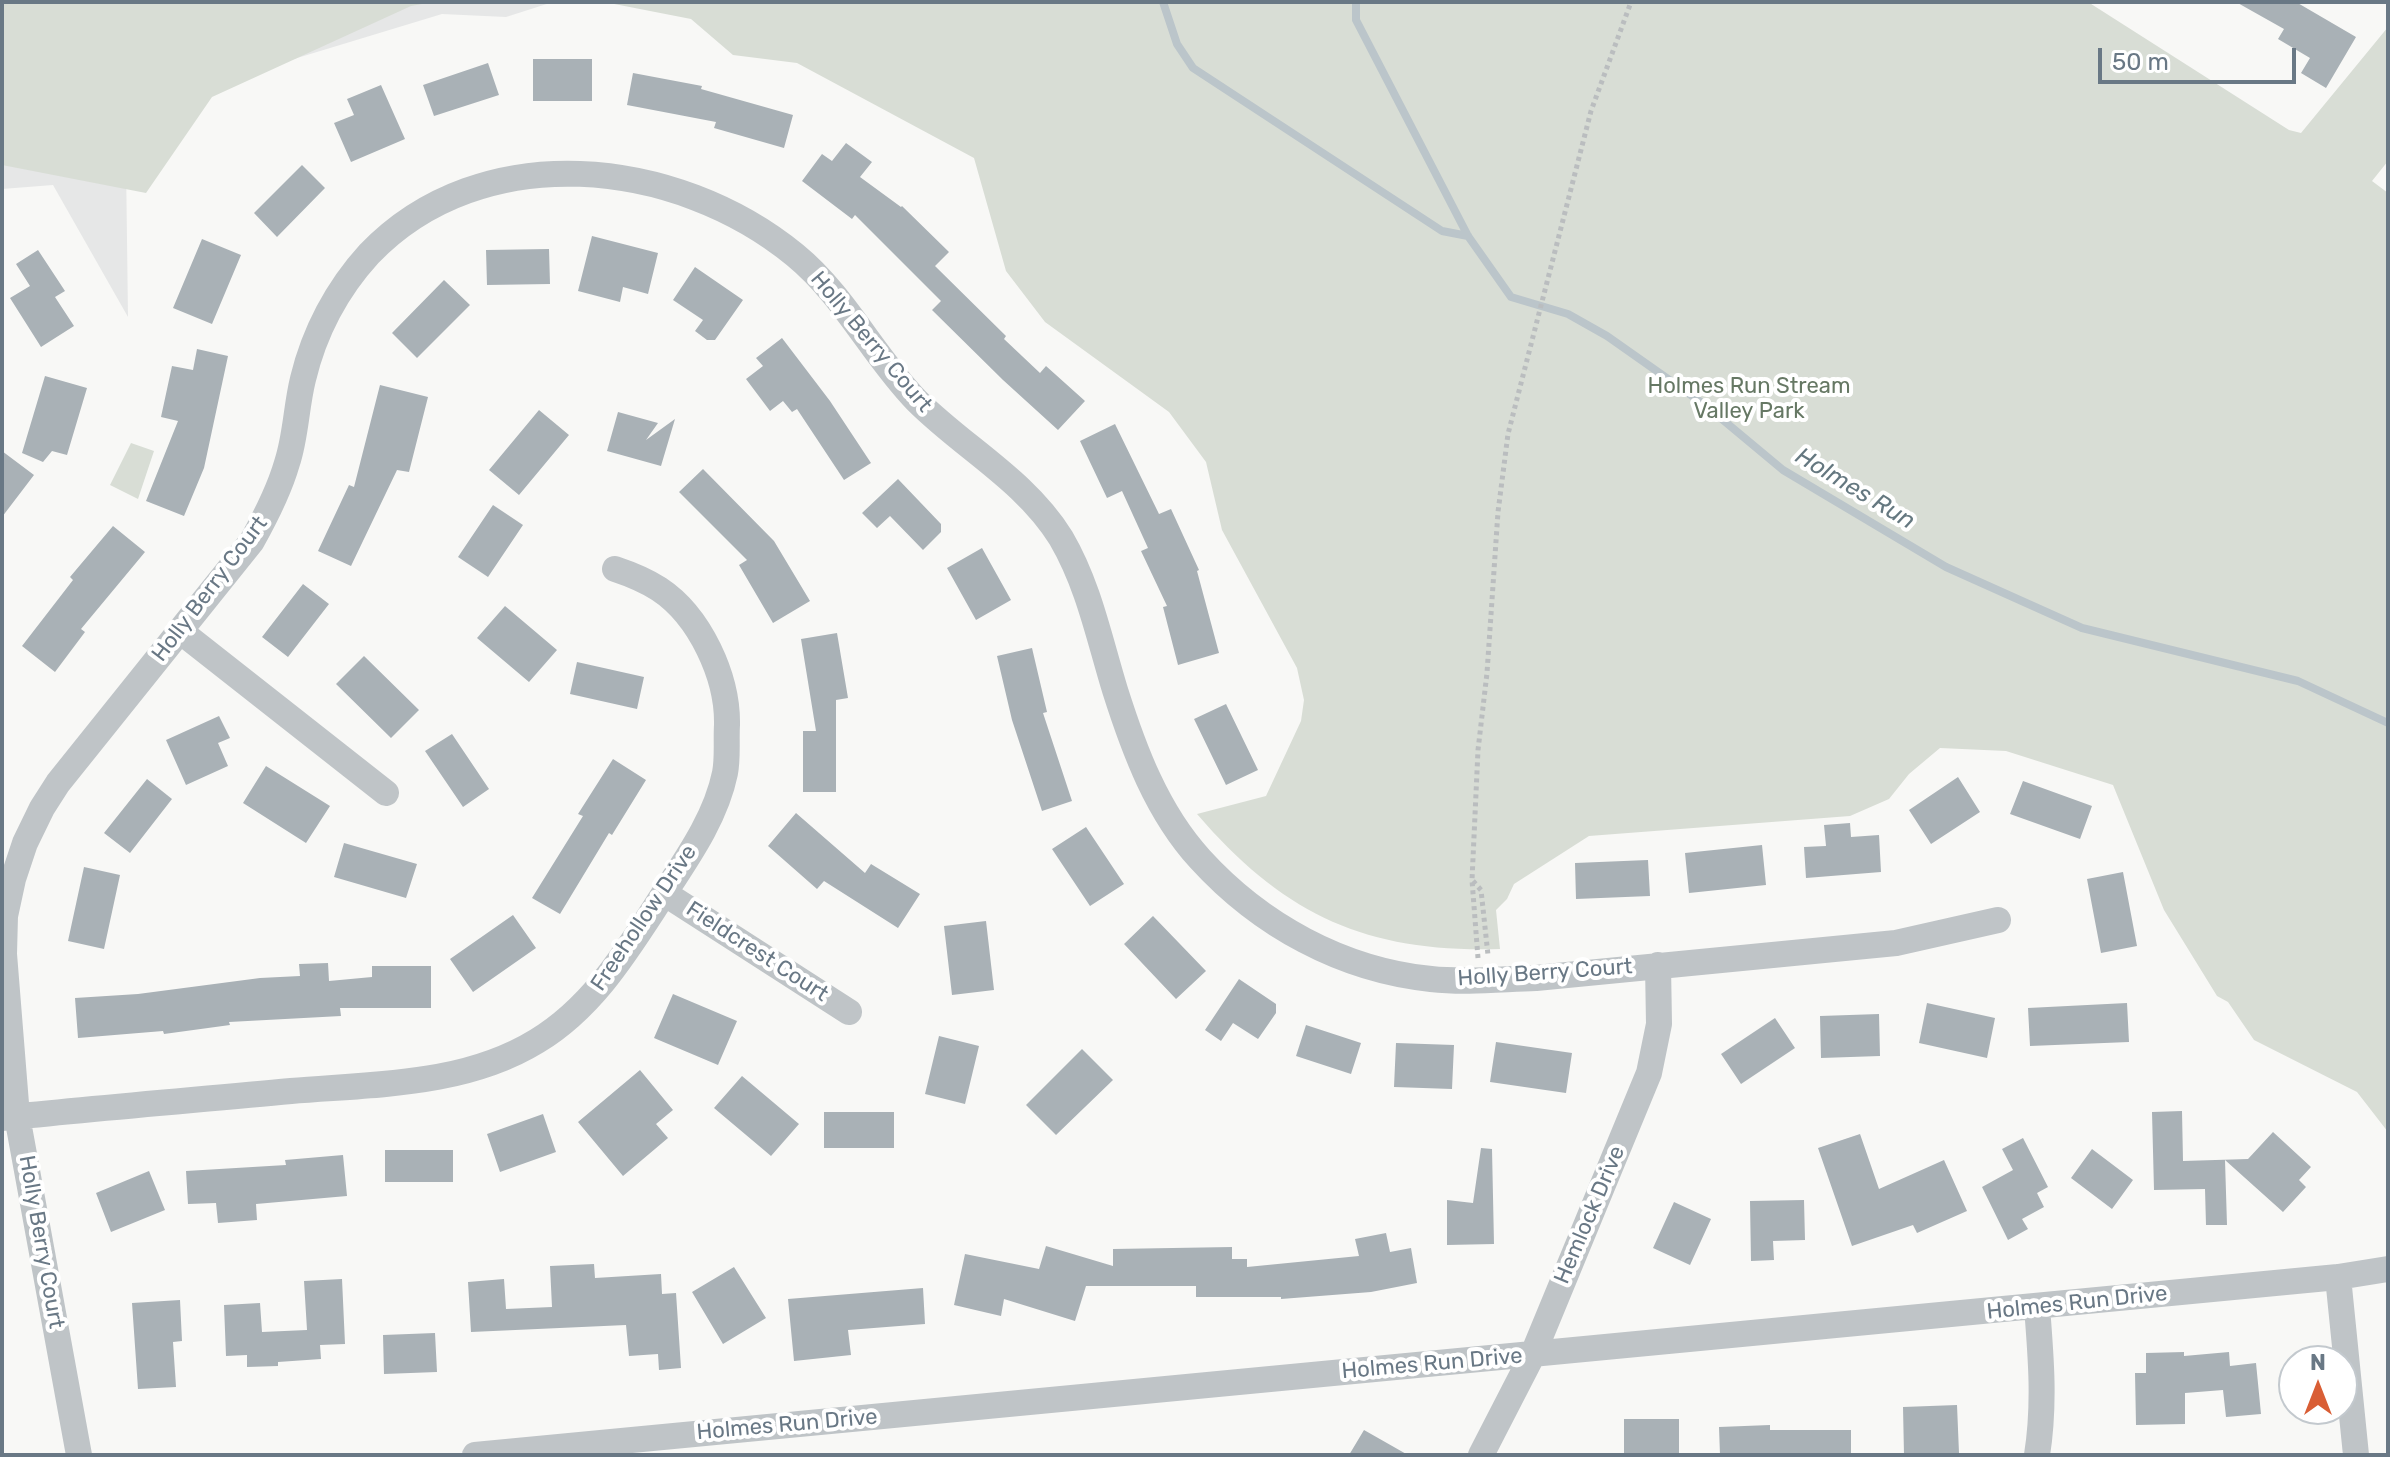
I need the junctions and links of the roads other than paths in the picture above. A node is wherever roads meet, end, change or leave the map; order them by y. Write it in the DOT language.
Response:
graph roads {
  1 [pos="615,569"];
  2 [pos="180,631"];
  3 [pos="386,793"];
  4 [pos="664,893"];
  5 [pos="1998,920"];
  6 [pos="1658,965"];
  7 [pos="849,1012"];
  8 [pos="10,1117"];
  9 [pos="2388,1269"];
  10 [pos="2338,1277"];
  11 [pos="2037,1307"];
  12 [pos="1533,1354"];
  13 [pos="79,1455"];
  14 [pos="475,1455"];
  15 [pos="1481,1455"];
  16 [pos="2037,1455"];
  17 [pos="2356,1455"];
  1 -- 4 [label="street, Freehollow Drive"];
  2 -- 3 [label="street"];
  2 -- 6 [label="street, Holly Berry Court"];
  2 -- 8 [label="street, Holly Berry Court"];
  4 -- 7 [label="street, Fieldcrest Court"];
  4 -- 8 [label="street, Freehollow Drive"];
  5 -- 6 [label="street, Holly Berry Court"];
  6 -- 12 [label="street, Hemlock Drive"];
  8 -- 13 [label="street, Holly Berry Court"];
  9 -- 10 [label="street, Holmes Run Drive"];
  10 -- 11 [label="street, Holmes Run Drive"];
  10 -- 17 [label="street"];
  11 -- 12 [label="street, Holmes Run Drive"];
  11 -- 16 [label="street"];
  12 -- 14 [label="street, Holmes Run Drive"];
  12 -- 15 [label="street, Hemlock Drive"];
}
